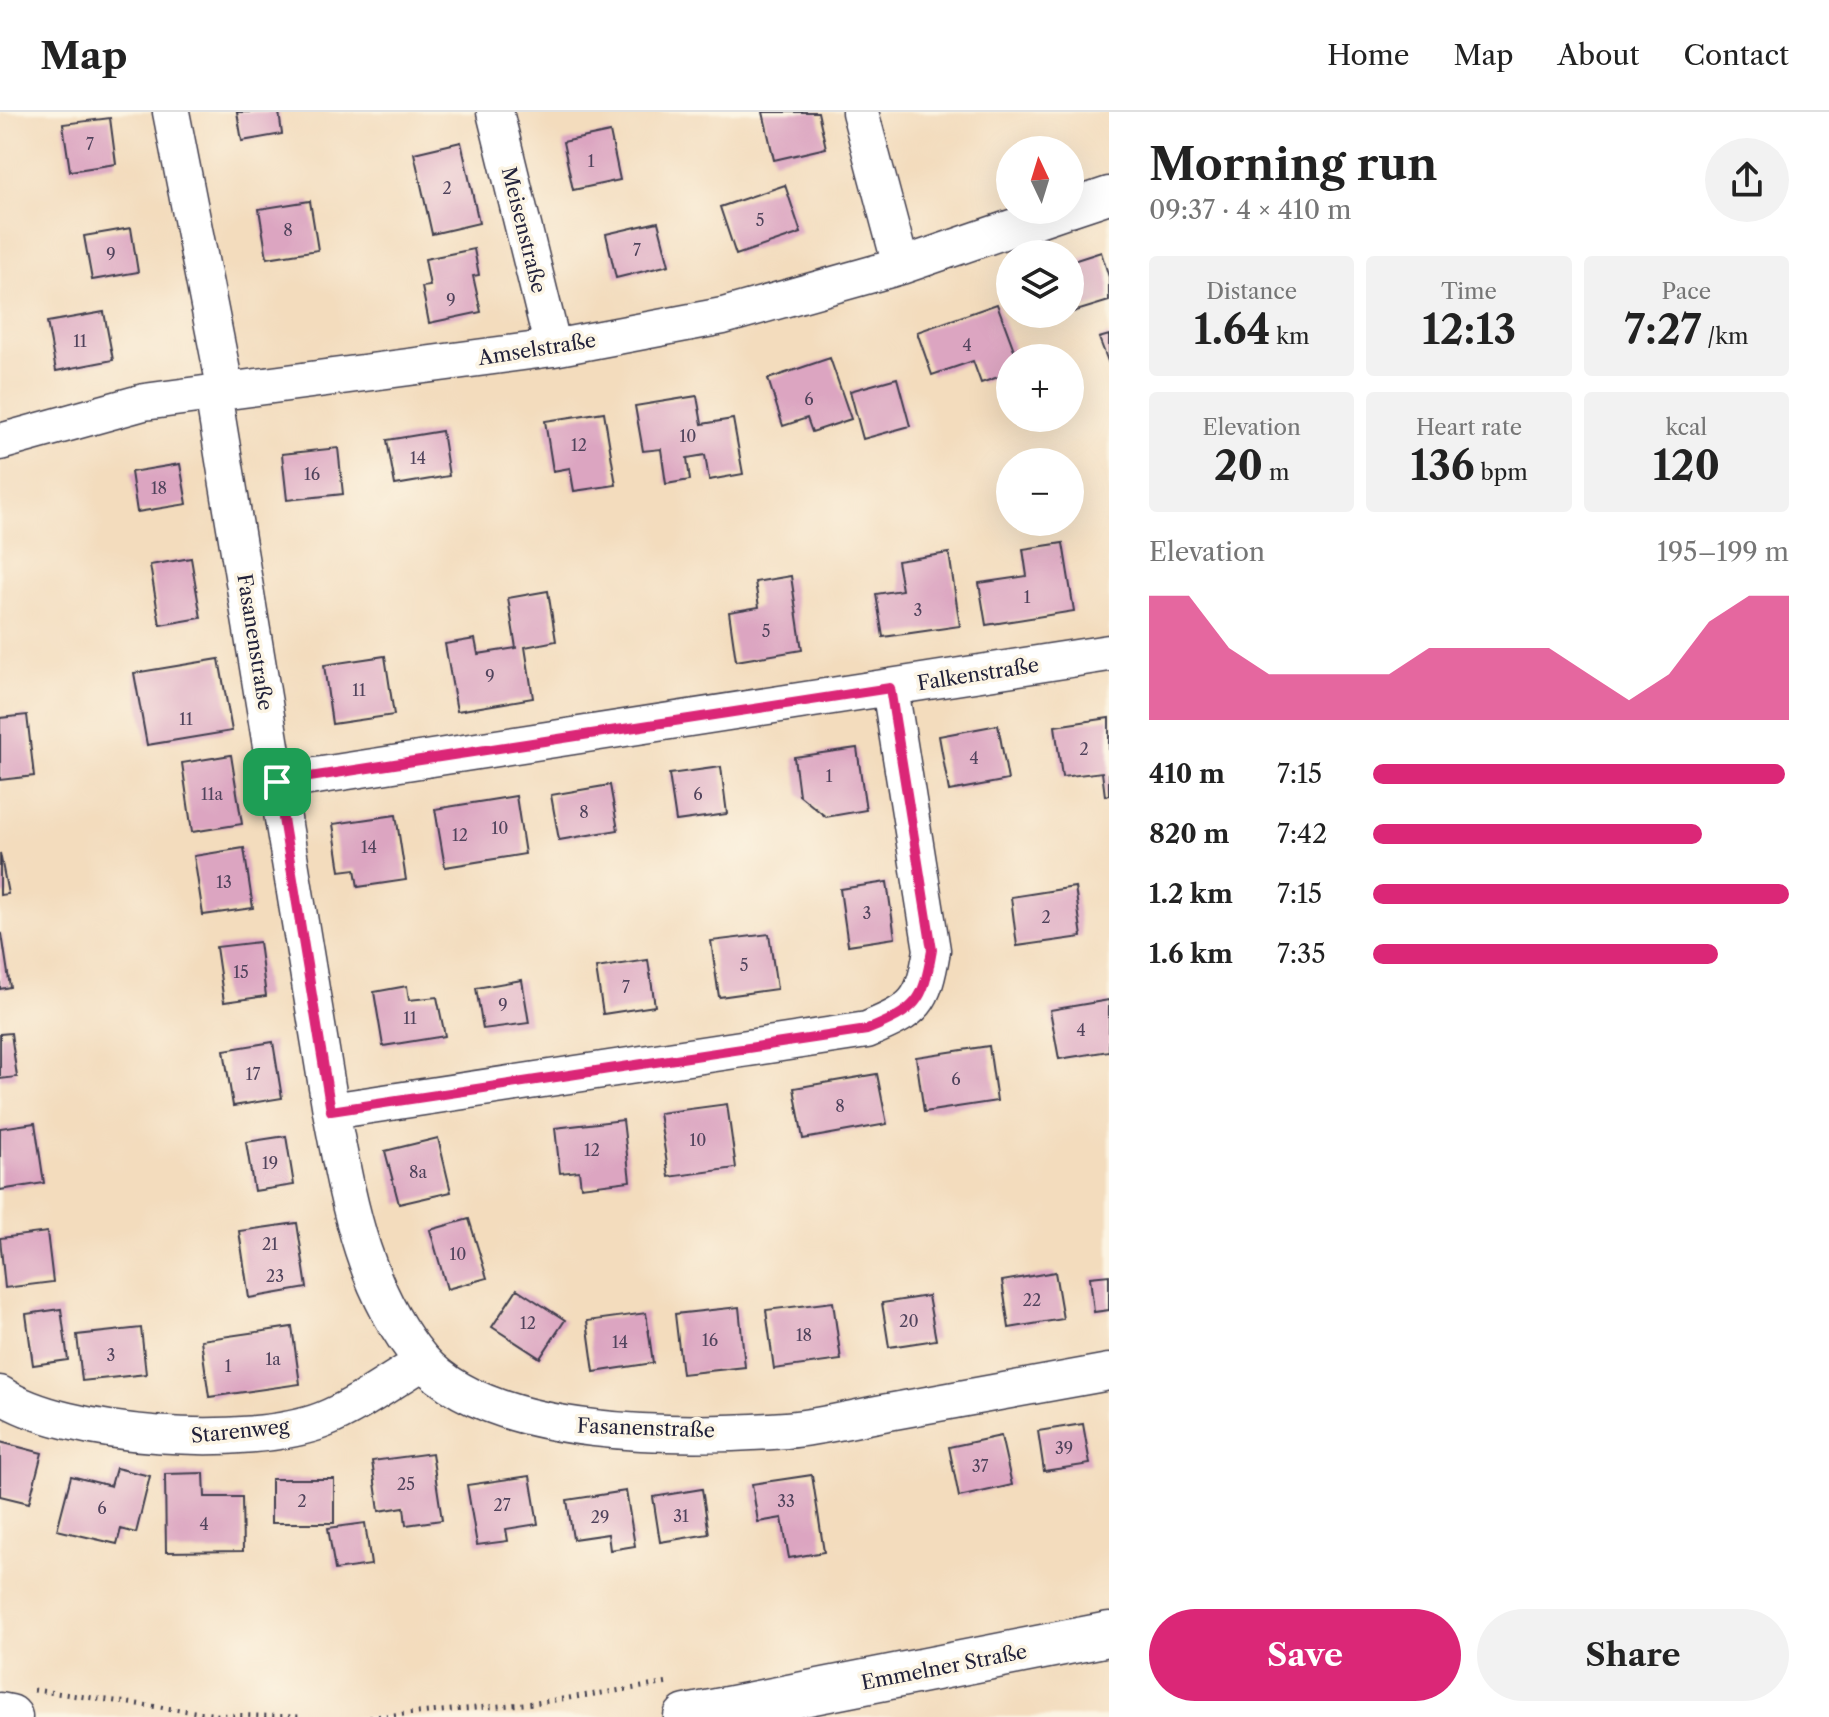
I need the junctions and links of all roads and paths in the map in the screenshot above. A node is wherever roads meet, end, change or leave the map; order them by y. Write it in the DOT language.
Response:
graph roads {
  1 [pos="171,112"];
  2 [pos="495,112"];
  3 [pos="860,112"];
  4 [pos="1109,195"];
  5 [pos="1084,203"];
  6 [pos="1023,224"];
  7 [pos="901,266"];
  8 [pos="553,348"];
  9 [pos="220,393"];
  10 [pos="0,442"];
  11 [pos="1109,653"];
  12 [pos="890,688"];
  13 [pos="277,782"];
  14 [pos="331,1111"];
  15 [pos="423,1362"];
  16 [pos="1109,1372"];
  17 [pos="0,1394"];
  18 [pos="1109,1634"];
  19 [pos="679,1700"];
  20 [pos="13,1707"];
  21 [pos="303,1717"];
  22 [pos="370,1717"];
  1 -- 9 [label="street, Fasanenstraße"];
  2 -- 8 [label="street, Meisenstraße"];
  3 -- 7 [label="street"];
  4 -- 5 [label="street, Amselstraße"];
  6 -- 7 [label="street, Amselstraße"];
  7 -- 8 [label="street, Amselstraße"];
  8 -- 9 [label="street, Amselstraße"];
  9 -- 10 [label="street, Amselstraße"];
  9 -- 13 [label="street, Fasanenstraße"];
  11 -- 12 [label="street, Falkenstraße"];
  12 -- 13 [label="street, Falkenstraße"];
  12 -- 14 [label="street"];
  13 -- 14 [label="street, Fasanenstraße"];
  14 -- 15 [label="street, Fasanenstraße"];
  15 -- 16 [label="street, Fasanenstraße"];
  15 -- 17 [label="street, Starenweg"];
  18 -- 19 [label="main road, Emmelner Straße"];
  19 -- 22 [label="path"];
  20 -- 21 [label="path"];
}
